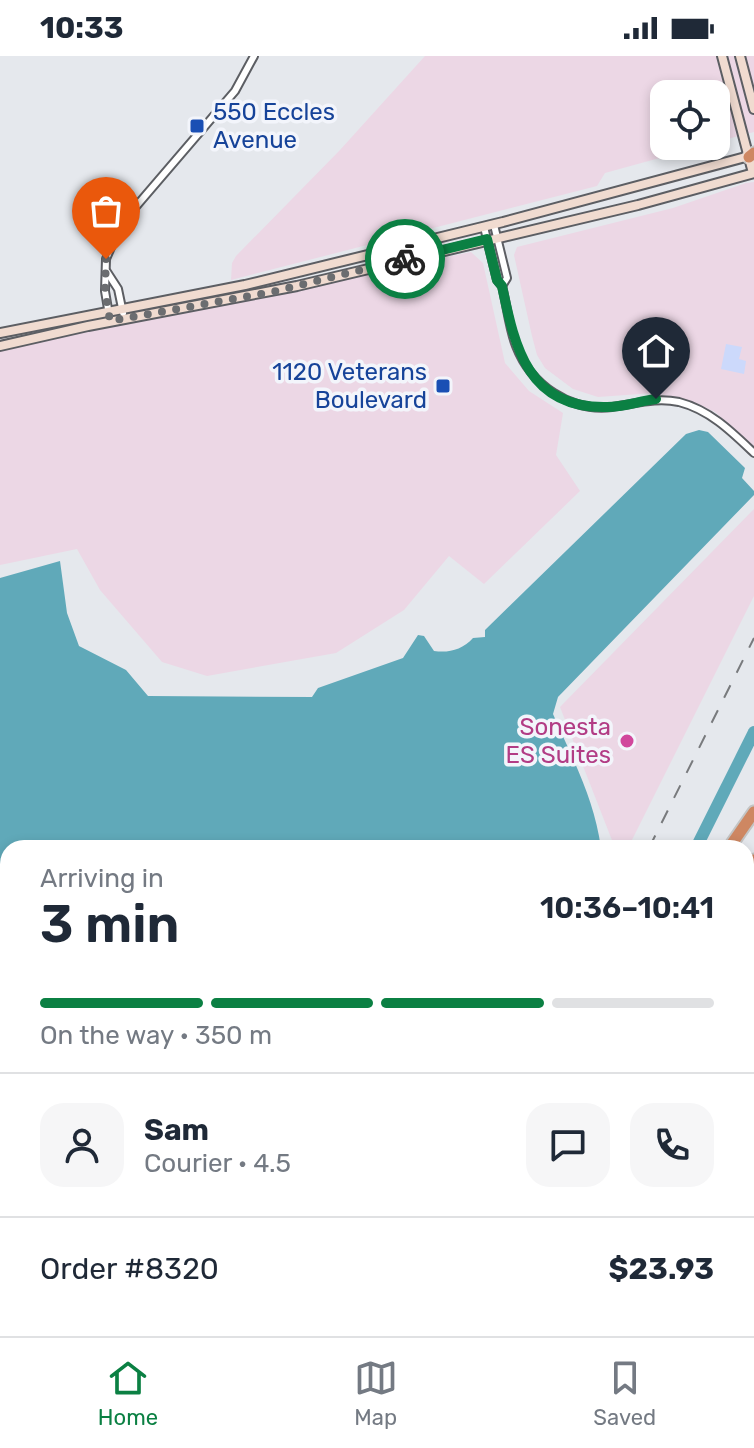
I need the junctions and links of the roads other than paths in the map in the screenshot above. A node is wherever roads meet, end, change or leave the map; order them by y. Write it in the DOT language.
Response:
graph roads {
  1 [pos="254,56"];
  2 [pos="722,56"];
  3 [pos="740,56"];
  4 [pos="754,109"];
  5 [pos="752,155"];
  6 [pos="754,173"];
  7 [pos="489,226"];
  8 [pos="492,238"];
  9 [pos="107,272"];
  10 [pos="123,314"];
  11 [pos="109,317"];
  12 [pos="0,333"];
  13 [pos="0,346"];
  14 [pos="754,453"];
  15 [pos="754,814"];
  16 [pos="735,840"];
  17 [pos="742,840"];
  1 -- 9 [label="street"];
  2 -- 5 [label="street"];
  3 -- 4 [label="street"];
  5 -- 6 [label="street"];
  5 -- 7 [label="street"];
  6 -- 8 [label="street"];
  7 -- 8 [label="street"];
  7 -- 10 [label="street"];
  8 -- 10 [label="street"];
  8 -- 14 [label="street"];
  9 -- 10 [label="street"];
  9 -- 11 [label="street"];
  10 -- 11 [label="street"];
  11 -- 12 [label="street"];
  11 -- 13 [label="street"];
  15 -- 16 [label="highway"];
  15 -- 17 [label="highway"];
}
